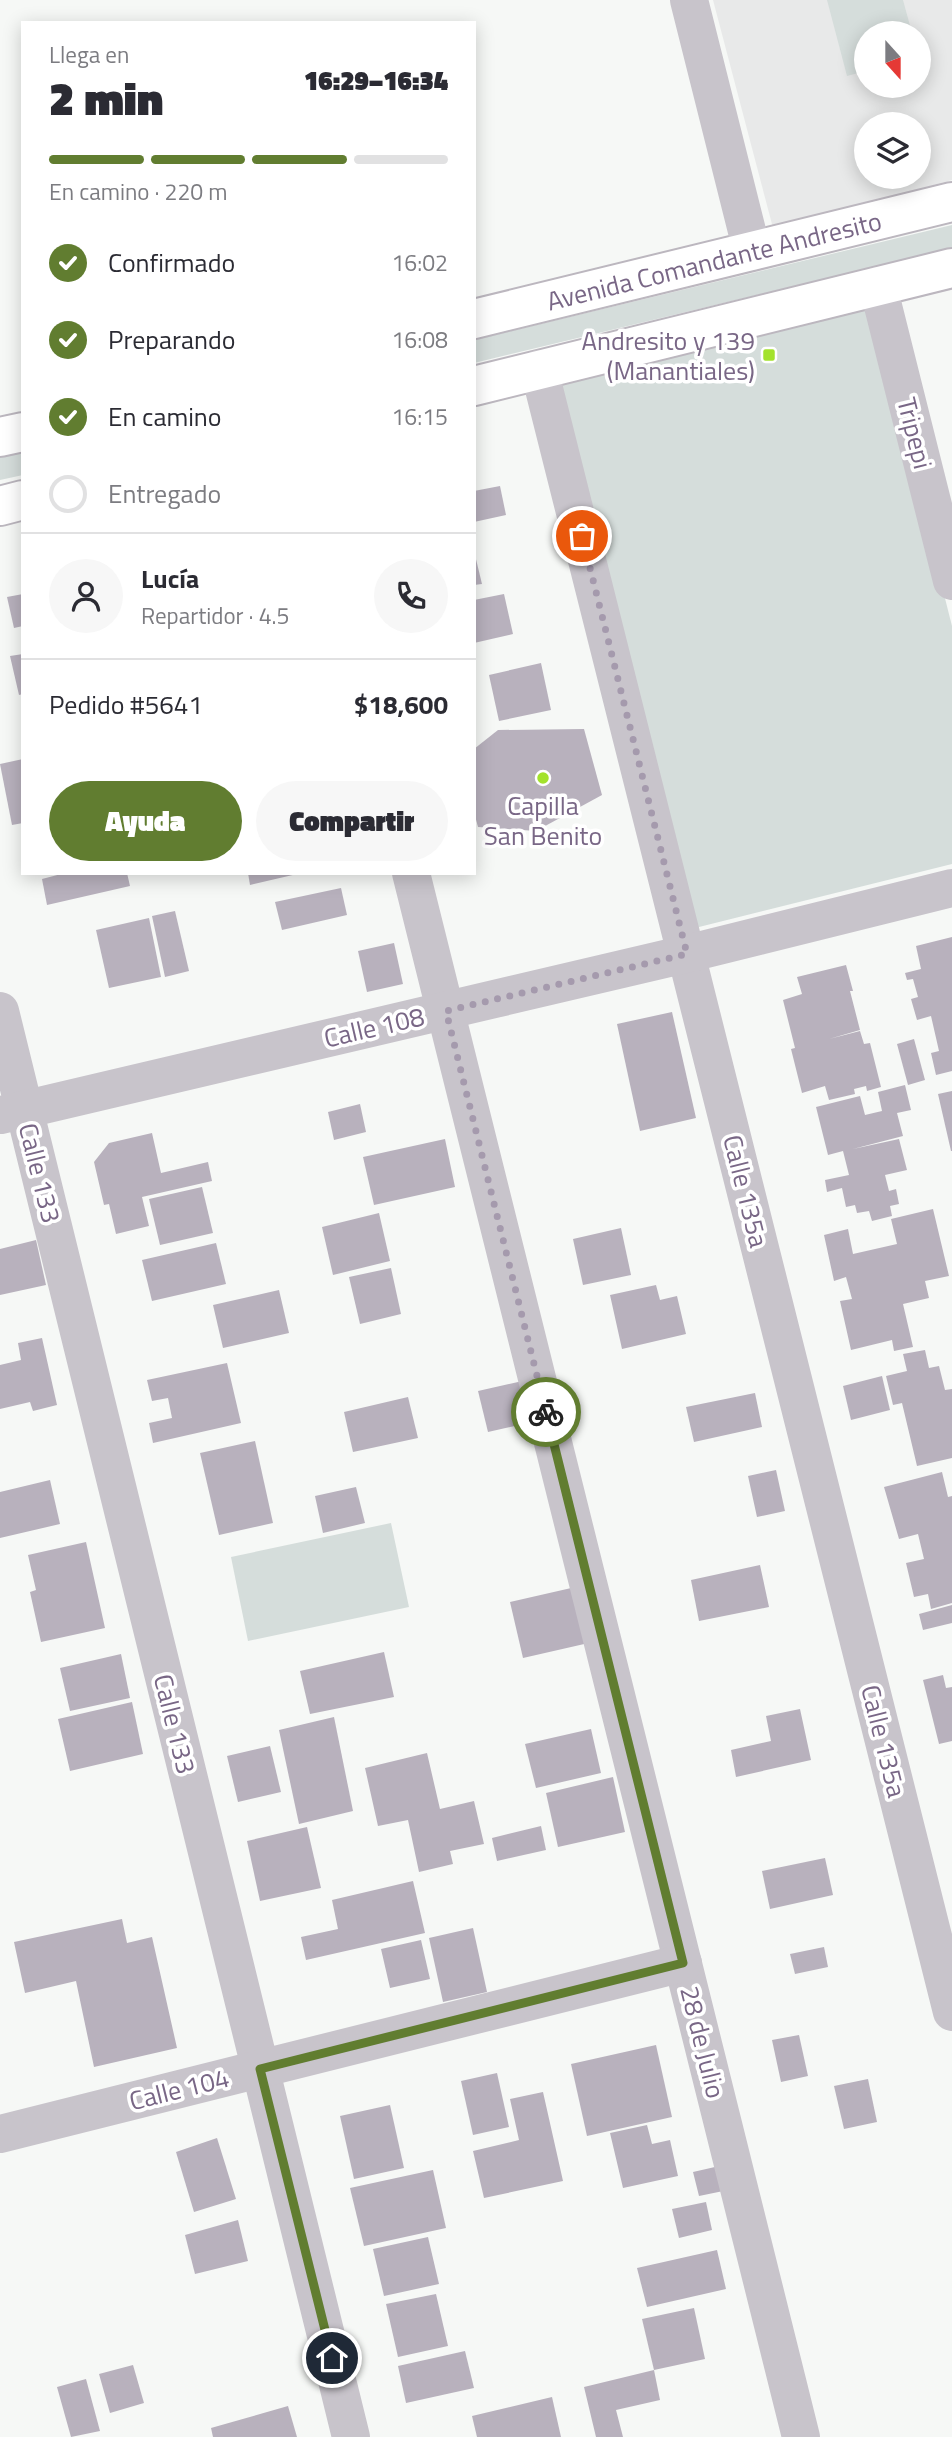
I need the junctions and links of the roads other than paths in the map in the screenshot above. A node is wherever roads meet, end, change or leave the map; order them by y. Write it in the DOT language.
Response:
graph roads {
  1 [pos="689,0"];
  2 [pos="952,202"];
  3 [pos="752,251"];
  4 [pos="952,268"];
  5 [pos="878,286"];
  6 [pos="476,319"];
  7 [pos="539,369"];
  8 [pos="476,385"];
  9 [pos="21,432"];
  10 [pos="0,437"];
  11 [pos="21,501"];
  12 [pos="0,506"];
  13 [pos="952,581"];
  14 [pos="412,875"];
  15 [pos="952,888"];
  16 [pos="687,954"];
  17 [pos="0,1011"];
  18 [pos="446,1011"];
  19 [pos="12,1112"];
  20 [pos="940,1913"];
  21 [pos="683,1963"];
  22 [pos="952,2012"];
  23 [pos="260,2069"];
  24 [pos="0,2134"];
  25 [pos="351,2437"];
  26 [pos="801,2437"];
  1 -- 3 [label="street"];
  2 -- 3 [label="main road, Avenida Comandante Andresito"];
  3 -- 6 [label="main road, Avenida Comandante Andresito"];
  4 -- 5 [label="main road"];
  5 -- 7 [label="main road"];
  5 -- 13 [label="street, Tripepi"];
  7 -- 8 [label="main road"];
  7 -- 16 [label="street, Calle 135a"];
  9 -- 10 [label="main road"];
  11 -- 12 [label="main road"];
  14 -- 18 [label="street, 28 de Julio"];
  15 -- 16 [label="street, Calle 108"];
  16 -- 18 [label="street, Calle 108"];
  16 -- 20 [label="street, Calle 135a"];
  17 -- 19 [label="street, Calle 133"];
  18 -- 19 [label="street, Calle 108"];
  18 -- 21 [label="street, 28 de Julio"];
  19 -- 23 [label="street, Calle 133"];
  20 -- 22 [label="street, Calle 135a"];
  21 -- 23 [label="street, Calle 104"];
  21 -- 26 [label="street, 28 de Julio"];
  23 -- 24 [label="street, Calle 104"];
  23 -- 25 [label="street, Calle 133"];
}
